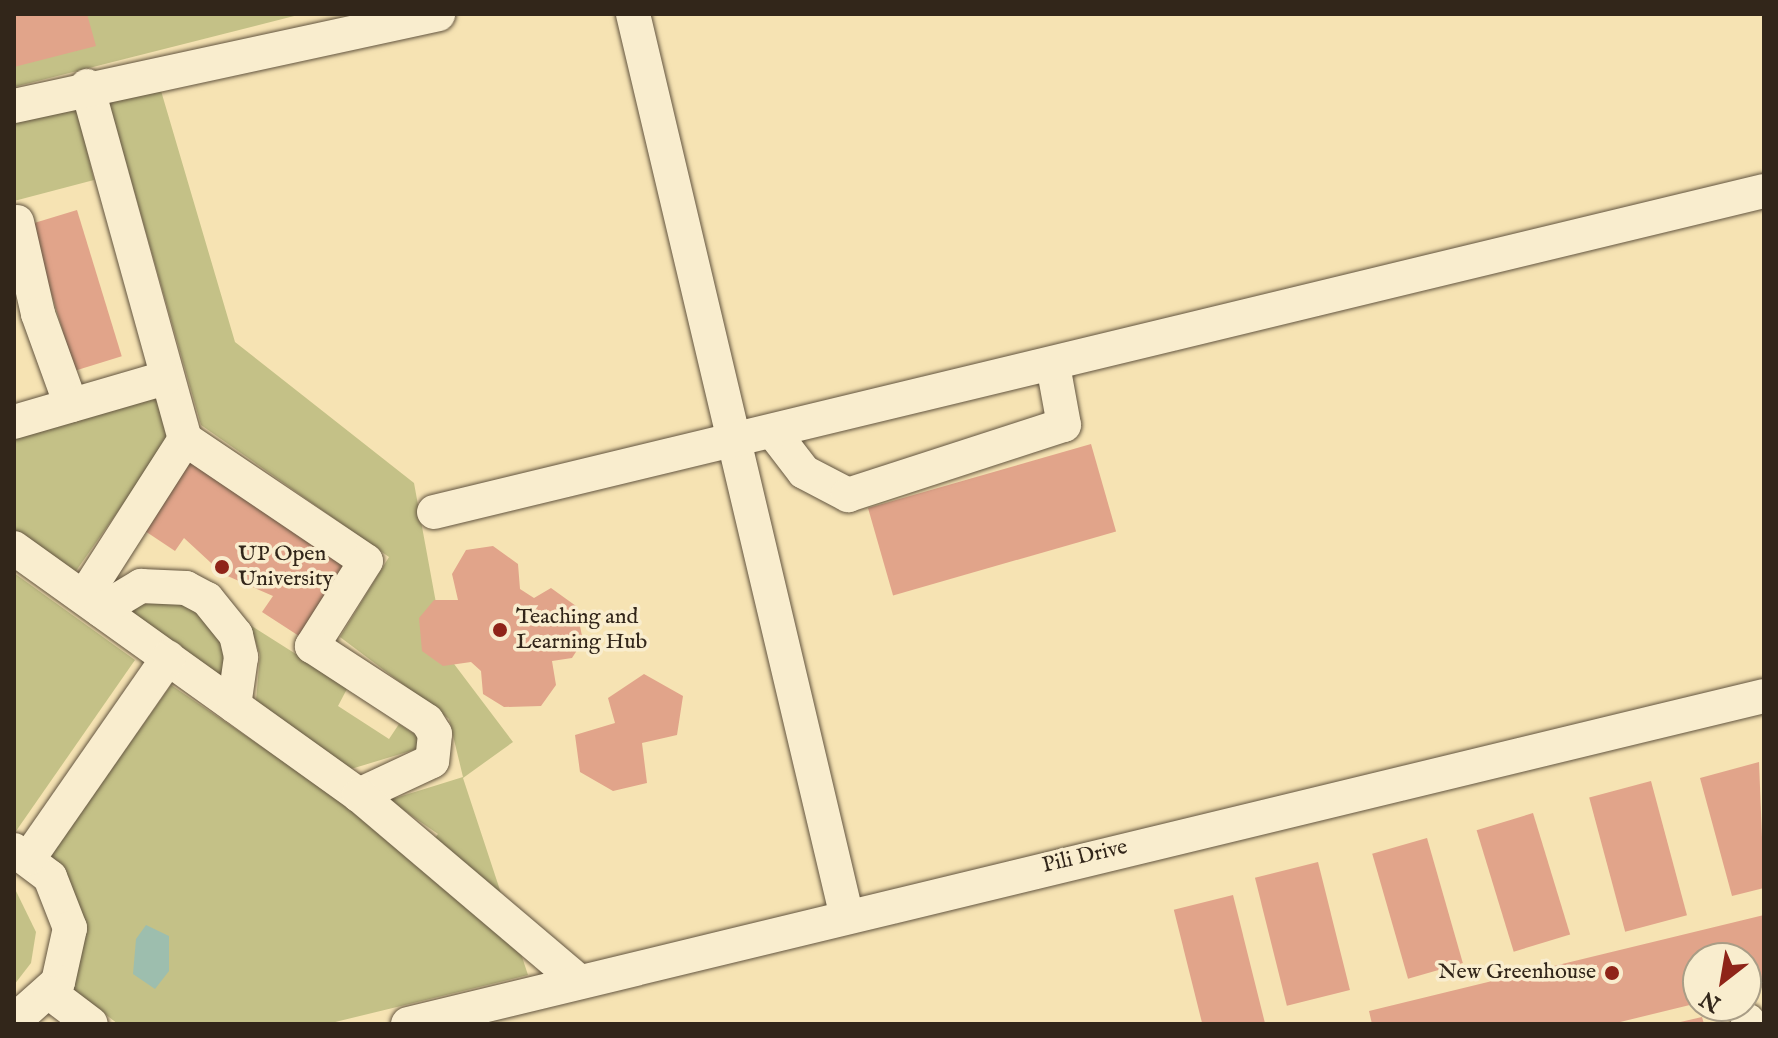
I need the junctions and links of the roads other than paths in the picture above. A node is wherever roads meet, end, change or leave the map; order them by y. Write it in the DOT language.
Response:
graph roads {
  1 [pos="438,14"];
  2 [pos="633,14"];
  3 [pos="384,20"];
  4 [pos="87,86"];
  5 [pos="14,106"];
  6 [pos="1764,191"];
  7 [pos="17,222"];
  8 [pos="1053,365"];
  9 [pos="165,378"];
  10 [pos="71,405"];
  11 [pos="14,422"];
  12 [pos="774,433"];
  13 [pos="185,439"];
  14 [pos="739,442"];
  15 [pos="434,512"];
  16 [pos="14,548"];
  17 [pos="92,604"];
  18 [pos="168,658"];
  19 [pos="1764,696"];
  20 [pos="234,706"];
  21 [pos="359,795"];
  22 [pos="22,854"];
  23 [pos="846,913"];
  24 [pos="577,980"];
  25 [pos="50,993"];
  26 [pos="14,1021"];
  27 [pos="91,1024"];
  28 [pos="408,1024"];
  1 -- 3 [label="street"];
  2 -- 14 [label="street"];
  3 -- 4 [label="street"];
  4 -- 5 [label="street"];
  4 -- 9 [label="street"];
  6 -- 8 [label="street"];
  7 -- 10 [label="street"];
  8 -- 12 [label="street"];
  8 -- 12 [label="street"];
  9 -- 10 [label="street"];
  9 -- 13 [label="street"];
  10 -- 11 [label="street"];
  12 -- 14 [label="street"];
  13 -- 17 [label="street"];
  13 -- 21 [label="street"];
  14 -- 15 [label="street"];
  14 -- 23 [label="street"];
  16 -- 17 [label="street"];
  17 -- 18 [label="street"];
  17 -- 20 [label="street"];
  18 -- 20 [label="street"];
  18 -- 22 [label="street"];
  19 -- 23 [label="street, Pili Drive"];
  20 -- 21 [label="street"];
  21 -- 24 [label="street"];
  22 -- 25 [label="street"];
  23 -- 24 [label="street, Pili Drive"];
  24 -- 28 [label="street, Pili Drive"];
  25 -- 26 [label="street"];
  25 -- 27 [label="street"];
}
